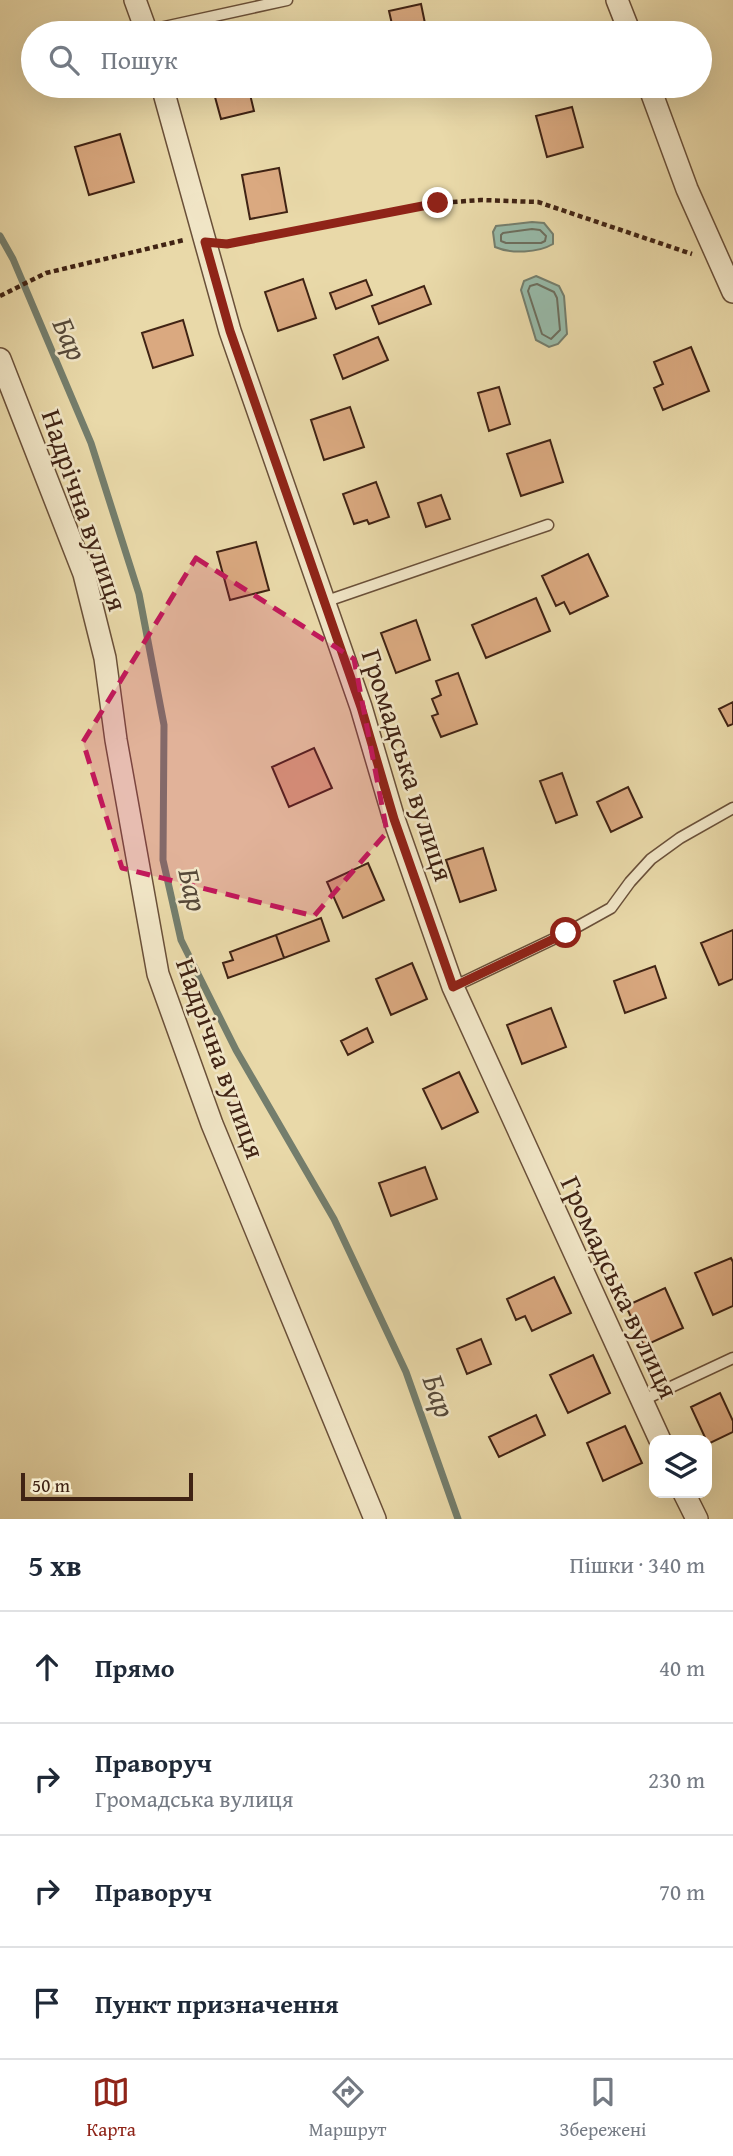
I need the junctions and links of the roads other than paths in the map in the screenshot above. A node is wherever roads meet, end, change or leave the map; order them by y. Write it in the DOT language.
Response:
graph roads {
  1 [pos="135,0"];
  2 [pos="287,0"];
  3 [pos="617,0"];
  4 [pos="143,21"];
  5 [pos="195,21"];
  6 [pos="625,21"];
  7 [pos="165,98"];
  8 [pos="653,98"];
  9 [pos="733,292"];
  10 [pos="0,359"];
  11 [pos="548,525"];
  12 [pos="324,602"];
  13 [pos="733,808"];
  14 [pos="453,987"];
  15 [pos="733,1358"];
  16 [pos="641,1401"];
  17 [pos="658,1435"];
  18 [pos="686,1498"];
  19 [pos="375,1519"];
  20 [pos="696,1519"];
  1 -- 4 [label="street"];
  2 -- 5 [label="lane"];
  3 -- 6 [label="street"];
  7 -- 12 [label="street, Громадська вулиця"];
  8 -- 9 [label="street"];
  10 -- 19 [label="street, Надрічна вулиця"];
  11 -- 12 [label="lane"];
  12 -- 14 [label="street, Громадська вулиця"];
  13 -- 14 [label="lane"];
  14 -- 16 [label="street, Громадська вулиця"];
  15 -- 16 [label="lane"];
  16 -- 17 [label="street, Громадська вулиця"];
  18 -- 20 [label="street"];
}
